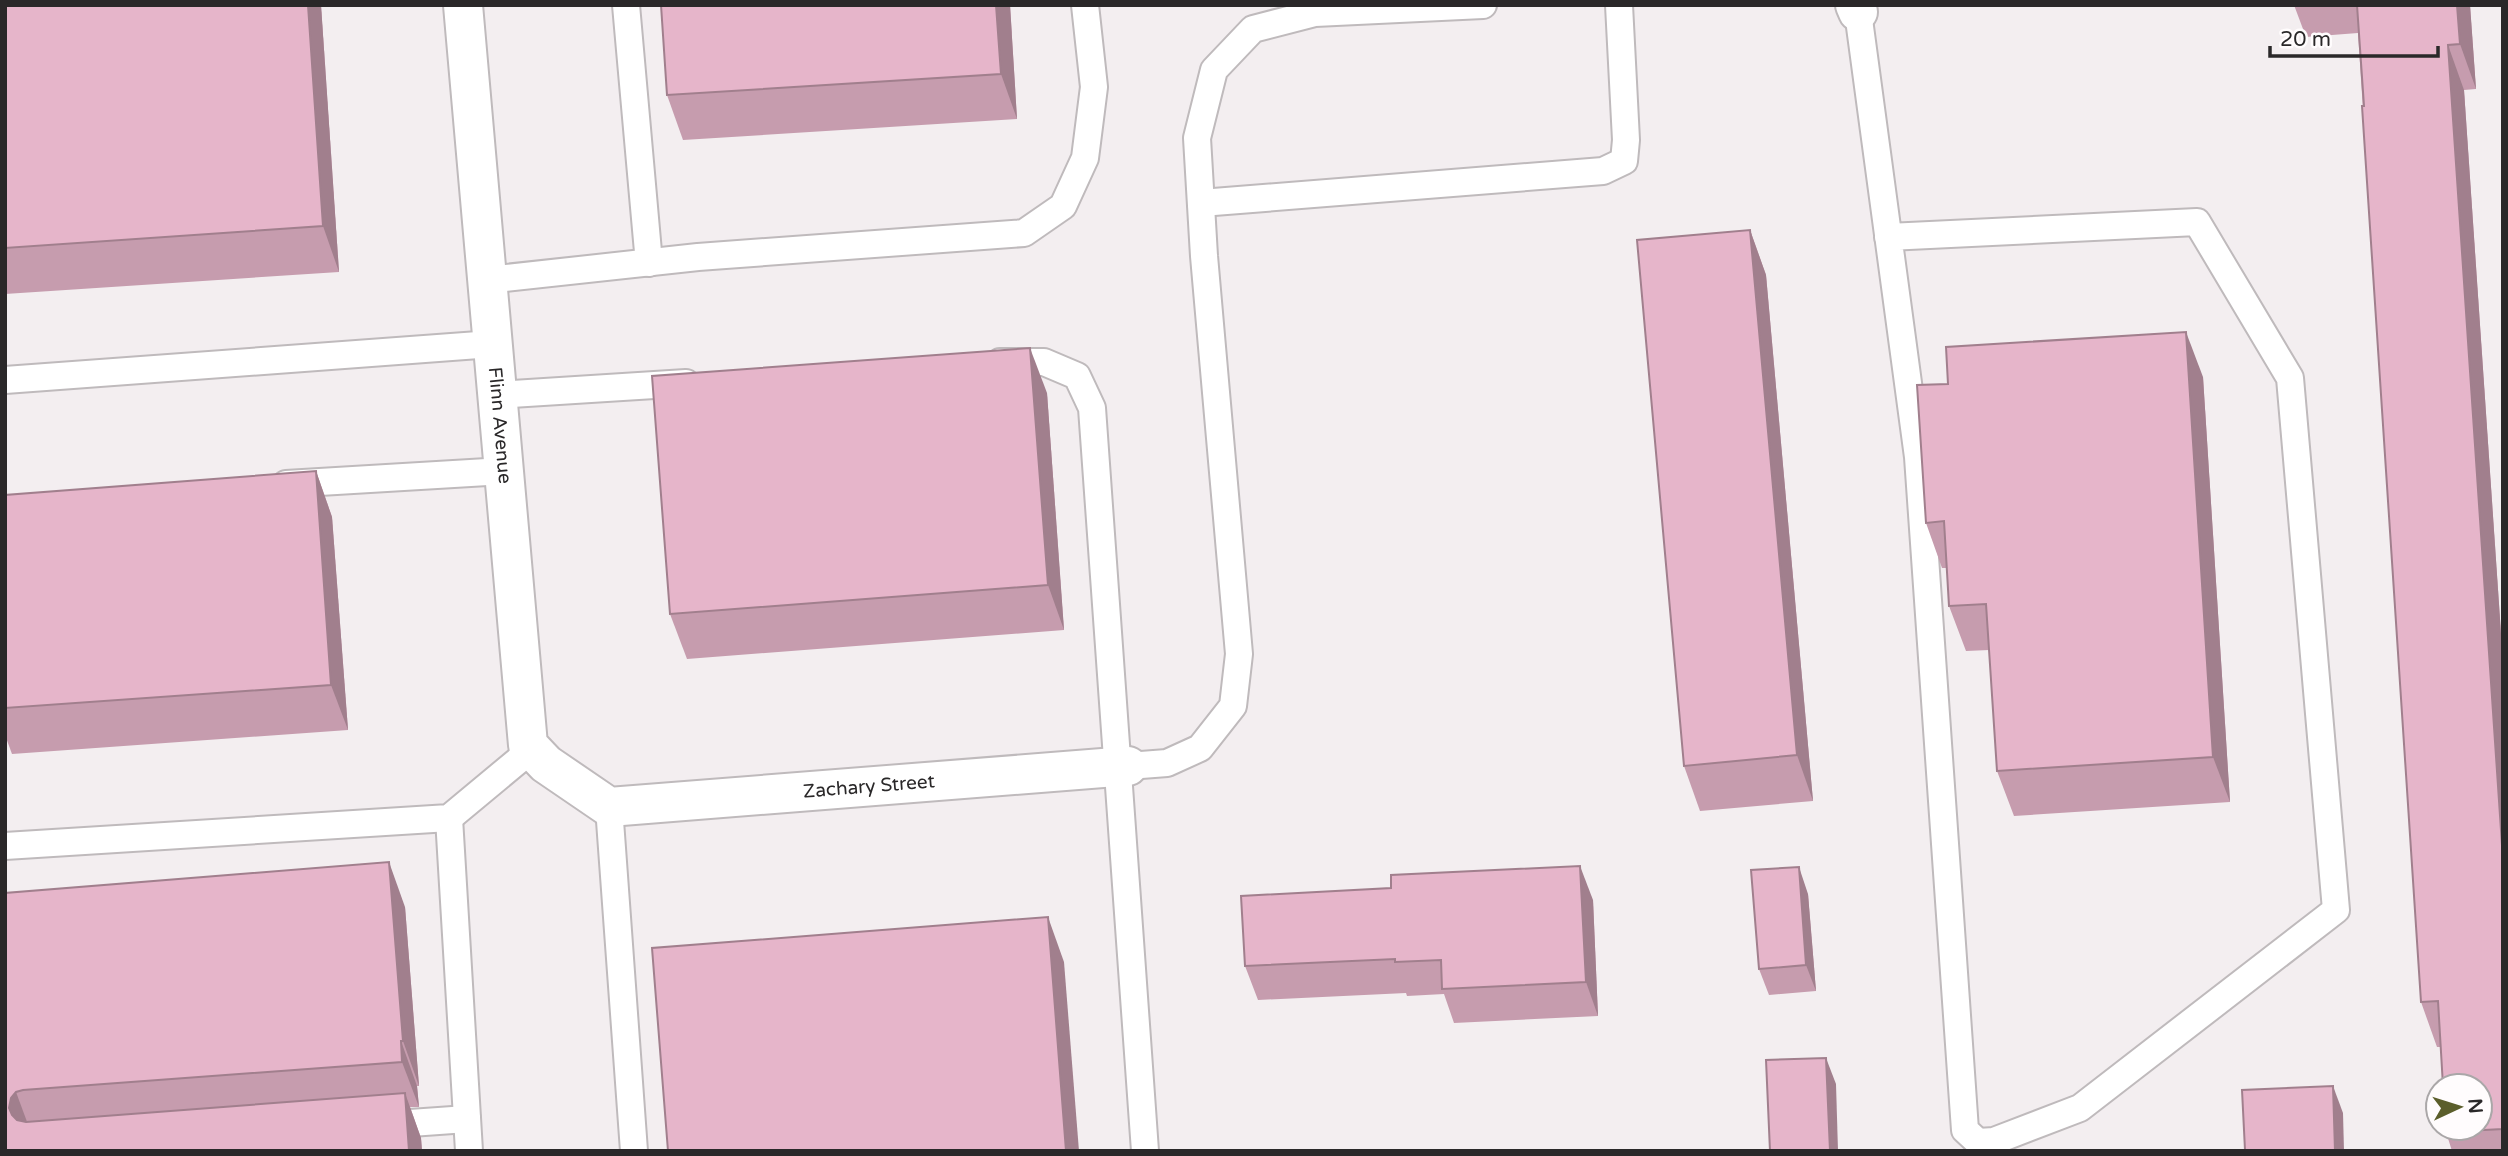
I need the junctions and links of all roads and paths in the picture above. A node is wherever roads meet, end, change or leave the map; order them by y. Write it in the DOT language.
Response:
graph roads {
  1 [pos="463,5"];
  2 [pos="626,5"];
  3 [pos="1085,5"];
  4 [pos="1483,5"];
  5 [pos="1619,5"];
  6 [pos="1856,9"];
  7 [pos="1201,203"];
  8 [pos="1888,237"];
  9 [pos="649,263"];
  10 [pos="487,280"];
  11 [pos="492,344"];
  12 [pos="978,363"];
  13 [pos="5,380"];
  14 [pos="717,380"];
  15 [pos="497,395"];
  16 [pos="504,471"];
  17 [pos="268,485"];
  18 [pos="532,749"];
  19 [pos="1123,767"];
  20 [pos="609,807"];
  21 [pos="449,818"];
  22 [pos="5,846"];
  23 [pos="467,1119"];
  24 [pos="357,1127"];
  25 [pos="469,1151"];
  26 [pos="634,1151"];
  27 [pos="1145,1151"];
  1 -- 10 [label="street, Flinn Avenue"];
  2 -- 9 [label="lane"];
  3 -- 9 [label="lane"];
  4 -- 7 [label="lane"];
  5 -- 7 [label="lane"];
  6 -- 8 [label="lane"];
  7 -- 19 [label="lane"];
  8 -- 8 [label="lane"];
  9 -- 10 [label="lane"];
  10 -- 11 [label="street, Flinn Avenue"];
  11 -- 13 [label="lane"];
  11 -- 15 [label="street, Flinn Avenue"];
  12 -- 19 [label="lane"];
  14 -- 15 [label="lane"];
  15 -- 16 [label="street, Flinn Avenue"];
  16 -- 17 [label="lane"];
  16 -- 18 [label="street, Flinn Avenue"];
  18 -- 20 [label="street"];
  18 -- 21 [label="lane"];
  19 -- 20 [label="street, Zachary Street"];
  19 -- 27 [label="lane"];
  20 -- 26 [label="lane"];
  21 -- 22 [label="lane"];
  21 -- 23 [label="lane"];
  23 -- 24 [label="lane"];
  23 -- 25 [label="lane"];
}
